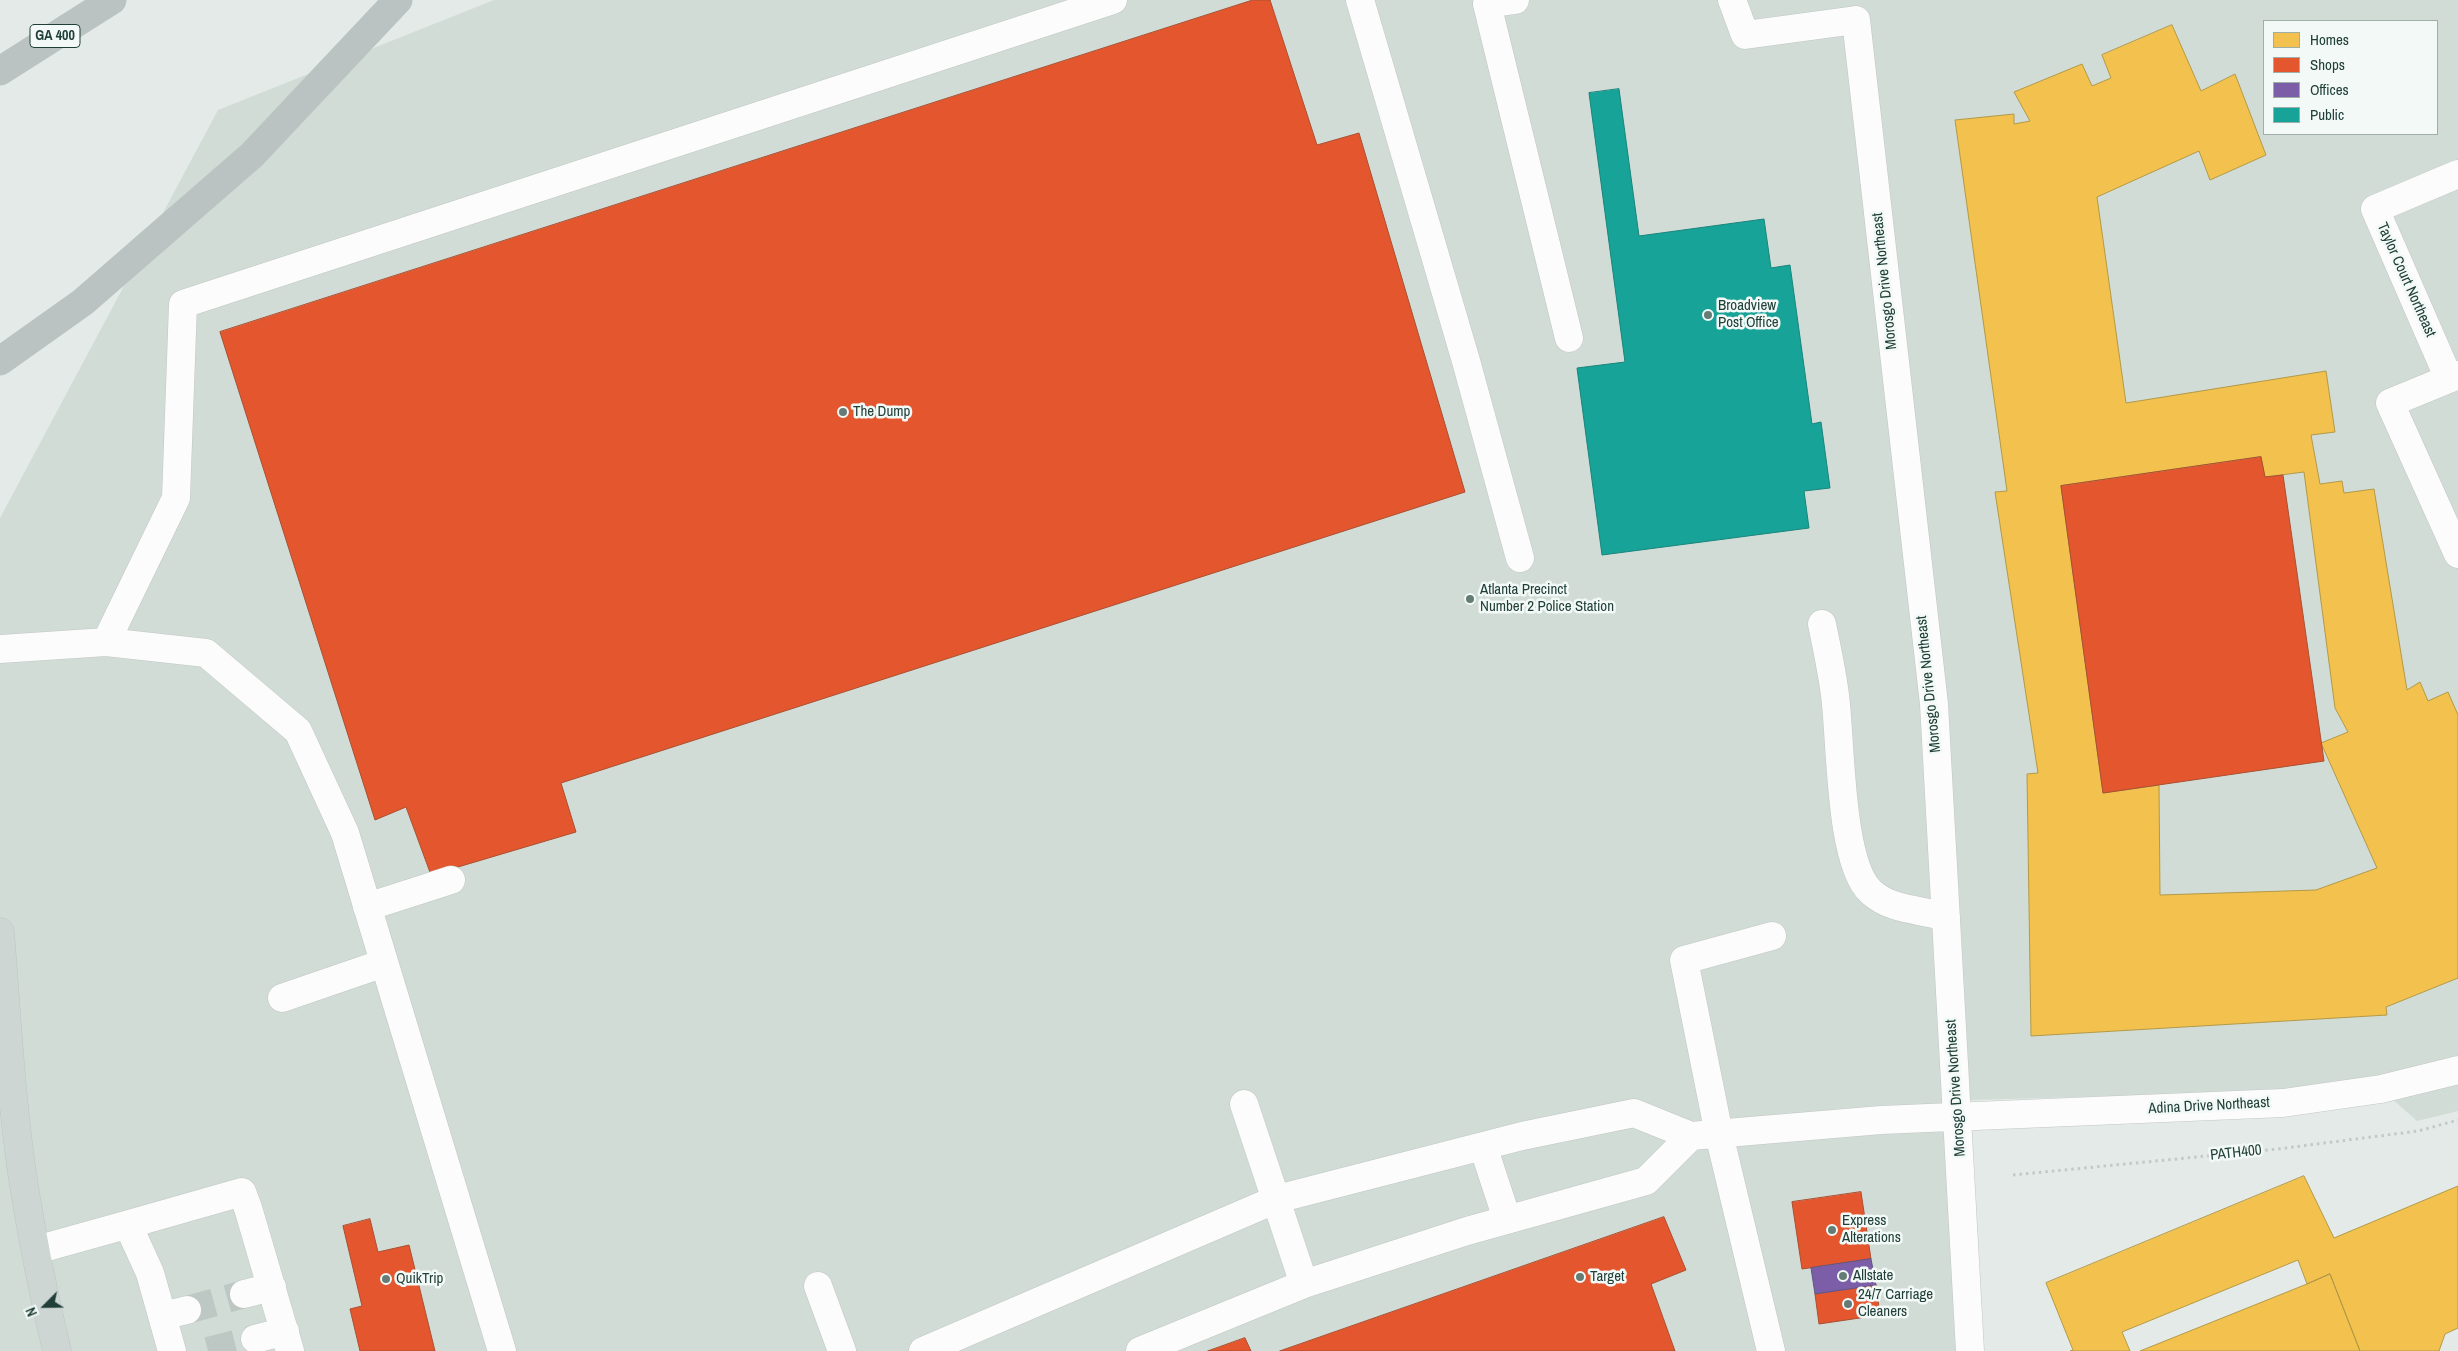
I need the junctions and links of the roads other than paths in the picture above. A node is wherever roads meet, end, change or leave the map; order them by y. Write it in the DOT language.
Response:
graph roads {
  1 [pos="398,0"];
  2 [pos="1113,0"];
  3 [pos="1360,0"];
  4 [pos="1515,0"];
  5 [pos="1732,0"];
  6 [pos="110,1"];
  7 [pos="1861,10"];
  8 [pos="0,71"];
  9 [pos="2458,174"];
  10 [pos="1569,338"];
  11 [pos="0,361"];
  12 [pos="2453,377"];
  13 [pos="2458,554"];
  14 [pos="1520,558"];
  15 [pos="1822,624"];
  16 [pos="106,642"];
  17 [pos="0,649"];
  18 [pos="451,880"];
  19 [pos="367,907"];
  20 [pos="1946,917"];
  21 [pos="0,932"];
  22 [pos="1772,936"];
  23 [pos="384,963"];
  24 [pos="282,998"];
  25 [pos="2458,1070"];
  26 [pos="1244,1104"];
  27 [pos="1956,1117"];
  28 [pos="1718,1134"];
  29 [pos="1691,1136"];
  30 [pos="1483,1146"];
  31 [pos="1277,1199"];
  32 [pos="1507,1219"];
  33 [pos="133,1223"];
  34 [pos="36,1250"];
  35 [pos="1304,1284"];
  36 [pos="818,1286"];
  37 [pos="272,1287"];
  38 [pos="244,1294"];
  39 [pos="255,1339"];
  40 [pos="288,1341"];
  41 [pos="58,1351"];
  42 [pos="172,1351"];
  43 [pos="502,1351"];
  44 [pos="842,1351"];
  45 [pos="923,1351"];
  46 [pos="1140,1351"];
  47 [pos="1771,1351"];
  48 [pos="1970,1351"];
  1 -- 11 [label="highway"];
  2 -- 16 [label="street"];
  3 -- 14 [label="street"];
  4 -- 10 [label="street"];
  5 -- 7 [label="street"];
  6 -- 8 [label="highway, GA 400"];
  7 -- 20 [label="street, Morosgo Drive Northeast"];
  9 -- 12 [label="street, Taylor Court Northeast"];
  12 -- 13 [label="street"];
  15 -- 20 [label="street"];
  16 -- 17 [label="street"];
  16 -- 19 [label="street"];
  18 -- 19 [label="street"];
  19 -- 23 [label="street"];
  20 -- 27 [label="street, Morosgo Drive Northeast"];
  21 -- 34 [label="main road"];
  22 -- 28 [label="street"];
  23 -- 24 [label="street"];
  23 -- 43 [label="street"];
  25 -- 27 [label="street, Adina Drive Northeast"];
  26 -- 31 [label="street"];
  27 -- 28 [label="street, Adina Drive Northeast"];
  27 -- 48 [label="street, Morosgo Drive Northeast"];
  28 -- 29 [label="street, Adina Drive Northeast"];
  28 -- 47 [label="street"];
  29 -- 30 [label="street"];
  29 -- 32 [label="street"];
  30 -- 31 [label="street"];
  30 -- 32 [label="street"];
  31 -- 35 [label="street"];
  31 -- 45 [label="street"];
  32 -- 35 [label="street"];
  33 -- 34 [label="street"];
  33 -- 37 [label="street"];
  33 -- 42 [label="street"];
  34 -- 41 [label="main road"];
  35 -- 46 [label="street"];
  36 -- 44 [label="street"];
  37 -- 38 [label="street"];
  37 -- 40 [label="street"];
  39 -- 40 [label="street"];
}
